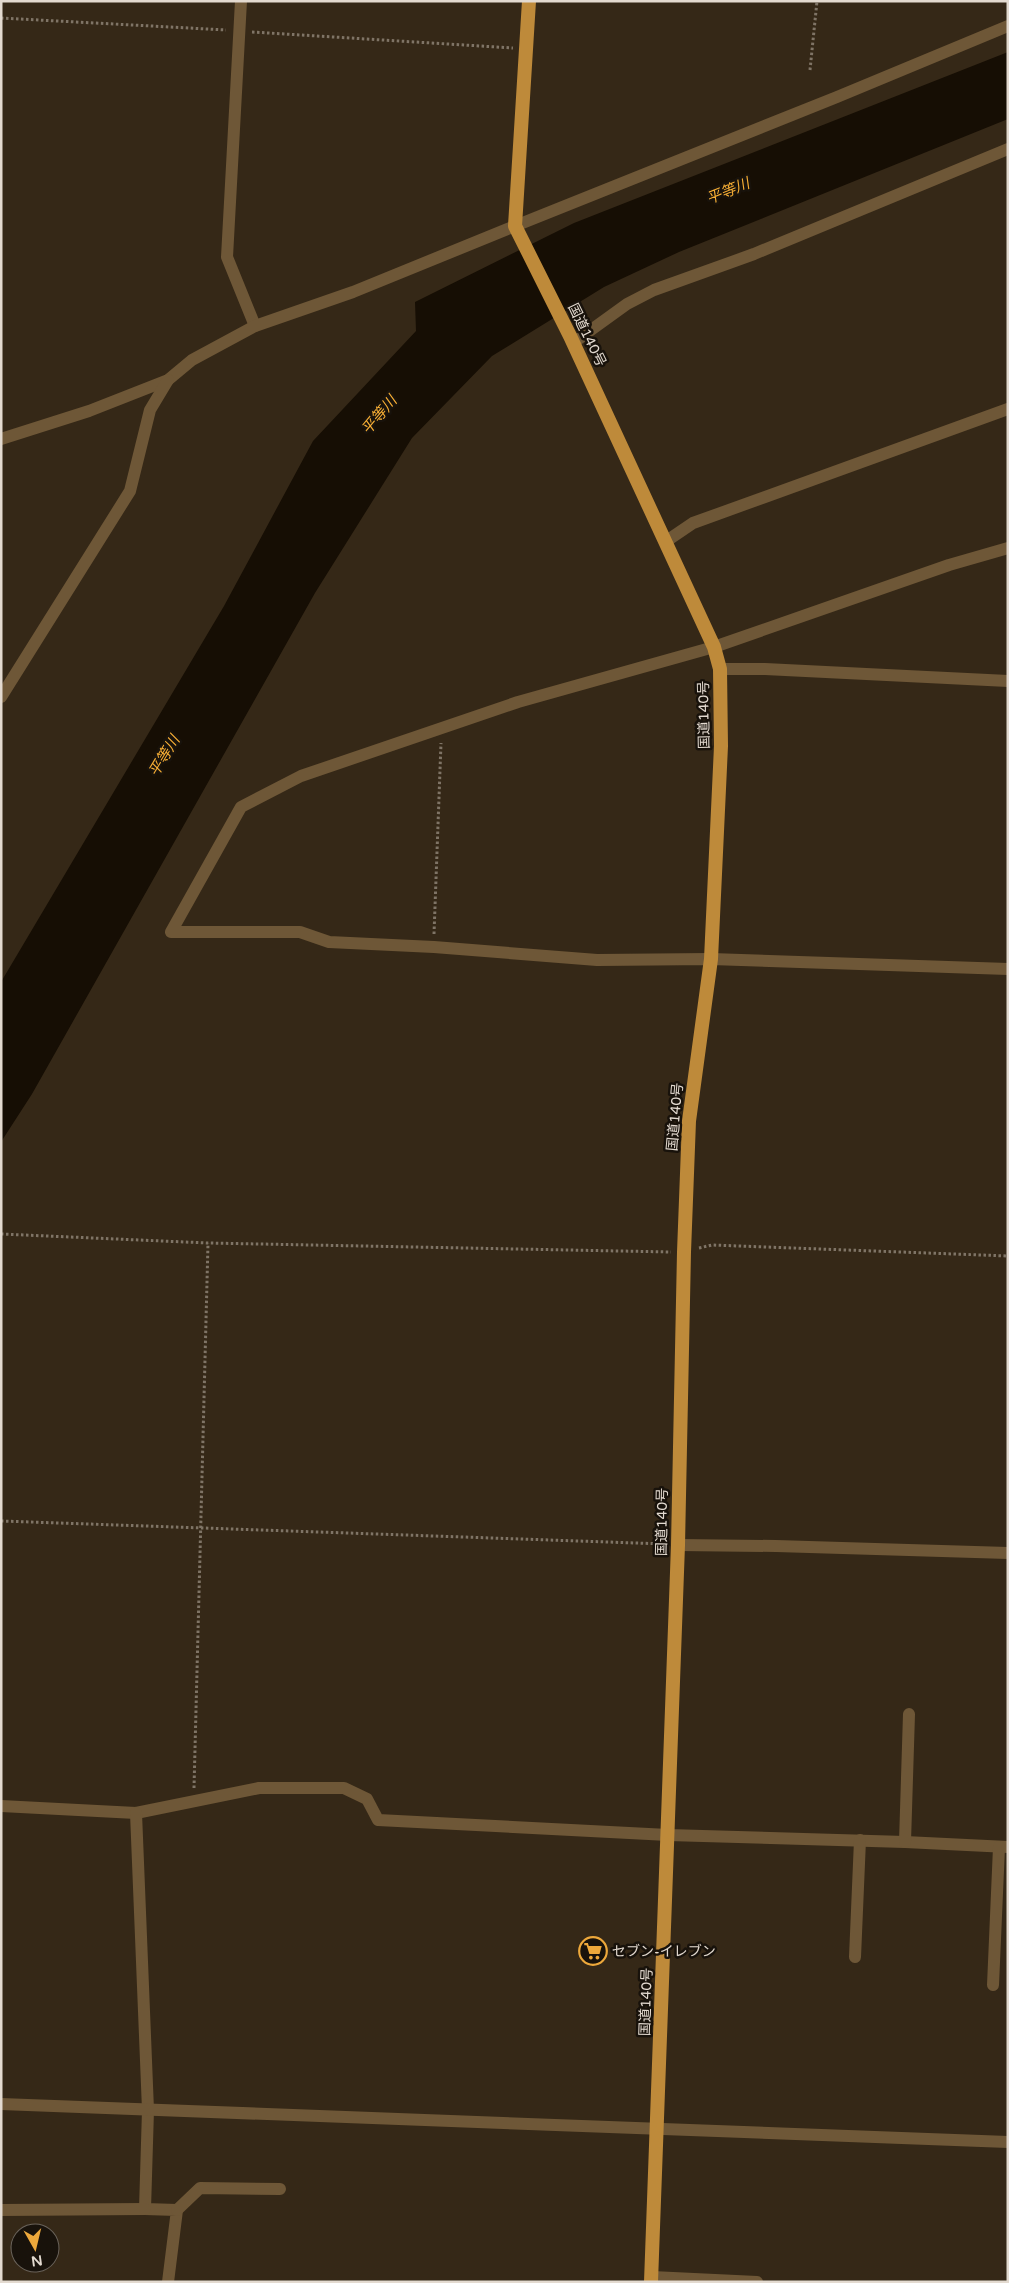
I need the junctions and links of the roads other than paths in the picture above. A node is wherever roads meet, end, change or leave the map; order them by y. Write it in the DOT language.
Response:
graph roads {
  1 [pos="241,1"];
  2 [pos="529,1"];
  3 [pos="1008,26"];
  4 [pos="1008,149"];
  5 [pos="517,229"];
  6 [pos="255,326"];
  7 [pos="572,340"];
  8 [pos="168,380"];
  9 [pos="1008,409"];
  10 [pos="1,439"];
  11 [pos="665,542"];
  12 [pos="1008,548"];
  13 [pos="714,647"];
  14 [pos="720,670"];
  15 [pos="1008,681"];
  16 [pos="1,697"];
  17 [pos="711,959"];
  18 [pos="1008,969"];
  19 [pos="678,1545"];
  20 [pos="1008,1553"];
  21 [pos="909,1714"];
  22 [pos="1,1806"];
  23 [pos="136,1813"];
  24 [pos="668,1835"];
  25 [pos="860,1840"];
  26 [pos="905,1842"];
  27 [pos="1003,1847"];
  28 [pos="856,1957"];
  29 [pos="993,1985"];
  30 [pos="1,2104"];
  31 [pos="148,2110"];
  32 [pos="658,2128"];
  33 [pos="1008,2142"];
  34 [pos="280,2189"];
  35 [pos="145,2209"];
  36 [pos="1,2210"];
  37 [pos="177,2210"];
  38 [pos="652,2279"];
  39 [pos="168,2282"];
  40 [pos="757,2282"];
  1 -- 6 [label="street"];
  2 -- 5 [label="highway"];
  3 -- 5 [label="street"];
  4 -- 7 [label="street"];
  5 -- 6 [label="street"];
  5 -- 7 [label="highway, 国道140号"];
  6 -- 8 [label="street"];
  7 -- 11 [label="highway, 国道140号"];
  8 -- 10 [label="street"];
  8 -- 16 [label="street"];
  9 -- 11 [label="street"];
  11 -- 13 [label="highway, 国道140号"];
  12 -- 13 [label="street"];
  13 -- 14 [label="highway, 国道140号"];
  13 -- 17 [label="street"];
  14 -- 15 [label="street"];
  14 -- 17 [label="highway, 国道140号"];
  17 -- 18 [label="street"];
  17 -- 19 [label="highway, 国道140号"];
  19 -- 20 [label="street"];
  19 -- 24 [label="highway, 国道140号"];
  21 -- 26 [label="street"];
  22 -- 23 [label="street"];
  23 -- 24 [label="street"];
  23 -- 31 [label="street"];
  24 -- 25 [label="street"];
  24 -- 32 [label="highway, 国道140号"];
  25 -- 26 [label="street"];
  25 -- 28 [label="street"];
  26 -- 27 [label="street"];
  27 -- 29 [label="street"];
  30 -- 31 [label="street"];
  31 -- 32 [label="street"];
  31 -- 35 [label="street"];
  32 -- 33 [label="street"];
  32 -- 38 [label="highway, 国道140号"];
  34 -- 37 [label="street"];
  35 -- 36 [label="street"];
  35 -- 37 [label="street"];
  37 -- 39 [label="street"];
  38 -- 40 [label="street"];
}
